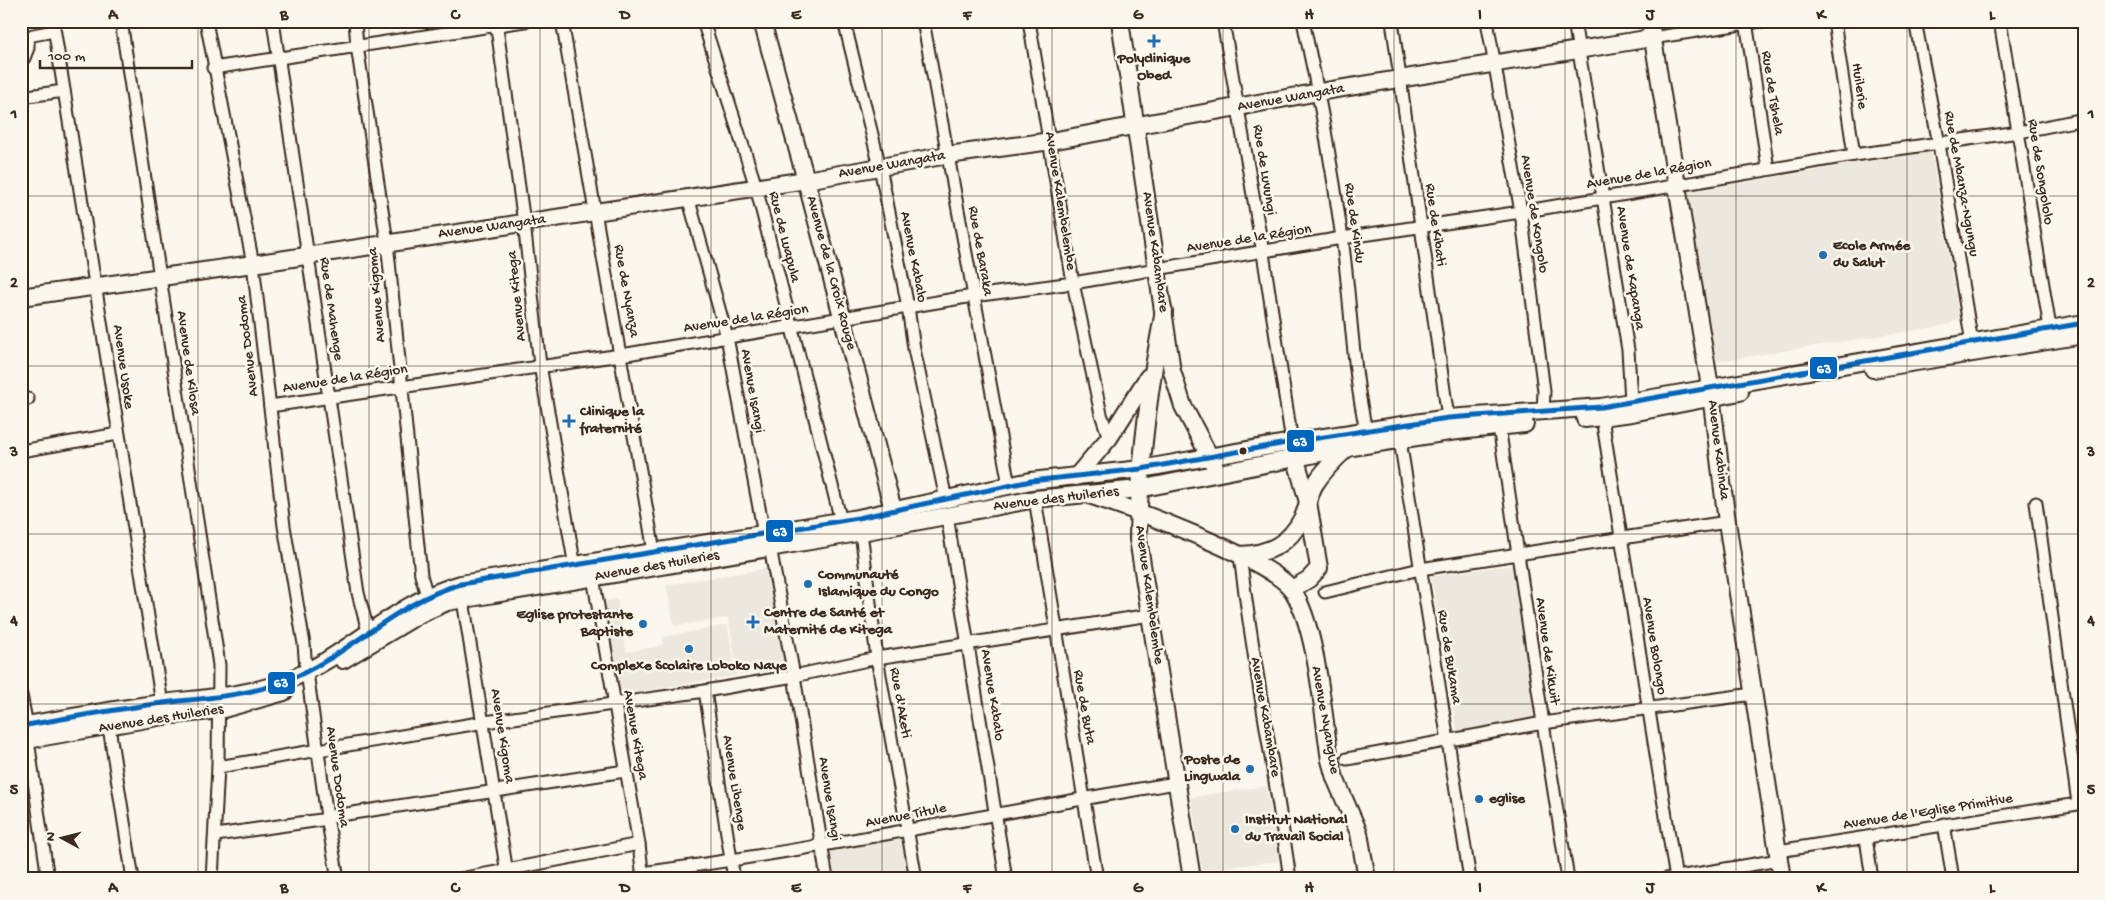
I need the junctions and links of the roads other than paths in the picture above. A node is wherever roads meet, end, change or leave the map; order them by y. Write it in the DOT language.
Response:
graph roads {
  1 [pos="121,21"];
  2 [pos="206,21"];
  3 [pos="273,21"];
  4 [pos="355,21"];
  5 [pos="525,21"];
  6 [pos="562,21"];
  7 [pos="703,21"];
  8 [pos="762,21"];
  9 [pos="844,21"];
  10 [pos="923,21"];
  11 [pos="1030,21"];
  12 [pos="1120,21"];
  13 [pos="1223,21"];
  14 [pos="1303,21"];
  15 [pos="1392,21"];
  16 [pos="1487,21"];
  17 [pos="1574,21"];
  18 [pos="1650,21"];
  19 [pos="1761,21"];
  20 [pos="1834,21"];
  21 [pos="1915,21"];
  22 [pos="2000,21"];
  23 [pos="1746,23"];
  24 [pos="496,24"];
  25 [pos="54,26"];
  26 [pos="1652,38"];
  27 [pos="357,46"];
  28 [pos="1579,49"];
  29 [pos="21,58"];
  30 [pos="277,59"];
  31 [pos="1494,64"];
  32 [pos="213,68"];
  33 [pos="1401,79"];
  34 [pos="64,91"];
  35 [pos="1319,92"];
  36 [pos="21,97"];
  37 [pos="1239,107"];
  38 [pos="2084,119"];
  39 [pos="1137,127"];
  40 [pos="2019,132"];
  41 [pos="1051,141"];
  42 [pos="1939,144"];
  43 [pos="948,155"];
  44 [pos="1854,155"];
  45 [pos="880,167"];
  46 [pos="1768,170"];
  47 [pos="806,180"];
  48 [pos="1676,184"];
  49 [pos="756,187"];
  50 [pos="688,197"];
  51 [pos="1603,197"];
  52 [pos="597,212"];
  53 [pos="1521,212"];
  54 [pos="524,223"];
  55 [pos="1420,228"];
  56 [pos="1342,238"];
  57 [pos="387,242"];
  58 [pos="1263,253"];
  59 [pos="308,254"];
  60 [pos="254,264"];
  61 [pos="1159,269"];
  62 [pos="161,278"];
  63 [pos="1073,284"];
  64 [pos="97,286"];
  65 [pos="973,296"];
  66 [pos="21,297"];
  67 [pos="908,307"];
  68 [pos="1164,311"];
  69 [pos="842,318"];
  70 [pos="2084,323"];
  71 [pos="791,328"];
  72 [pos="2050,328"];
  73 [pos="2084,335"];
  74 [pos="727,337"];
  75 [pos="1973,347"];
  76 [pos="621,355"];
  77 [pos="540,365"];
  78 [pos="1151,373"];
  79 [pos="400,386"];
  80 [pos="1710,392"];
  81 [pos="328,398"];
  82 [pos="1631,401"];
  83 [pos="270,406"];
  84 [pos="1543,412"];
  85 [pos="1602,418"];
  86 [pos="1449,425"];
  87 [pos="1499,426"];
  88 [pos="1366,430"];
  89 [pos="118,434"];
  90 [pos="1109,438"];
  91 [pos="1400,440"];
  92 [pos="1346,448"];
  93 [pos="1293,450"];
  94 [pos="21,451"];
  95 [pos="1210,457"];
  96 [pos="1141,469"];
  97 [pos="1219,473"];
  98 [pos="1076,477"];
  99 [pos="1009,485"];
  100 [pos="1139,489"];
  101 [pos="1090,494"];
  102 [pos="946,499"];
  103 [pos="1035,499"];
  104 [pos="1308,502"];
  105 [pos="2036,502"];
  106 [pos="1138,514"];
  107 [pos="947,516"];
  108 [pos="895,518"];
  109 [pos="841,521"];
  110 [pos="1727,522"];
  111 [pos="861,532"];
  112 [pos="1621,538"];
  113 [pos="767,541"];
  114 [pos="1518,553"];
  115 [pos="1240,555"];
  116 [pos="656,560"];
  117 [pos="575,567"];
  118 [pos="1420,569"];
  119 [pos="593,578"];
  120 [pos="1292,589"];
  121 [pos="462,592"];
  122 [pos="1325,592"];
  123 [pos="427,596"];
  124 [pos="1150,615"];
  125 [pos="1055,628"];
  126 [pos="368,630"];
  127 [pos="969,642"];
  128 [pos="877,658"];
  129 [pos="307,675"];
  130 [pos="794,676"];
  131 [pos="705,691"];
  132 [pos="21,694"];
  133 [pos="1753,694"];
  134 [pos="220,703"];
  135 [pos="614,704"];
  136 [pos="1648,709"];
  137 [pos="163,710"];
  138 [pos="484,722"];
  139 [pos="1543,723"];
  140 [pos="109,727"];
  141 [pos="24,733"];
  142 [pos="1447,741"];
  143 [pos="318,751"];
  144 [pos="1347,759"];
  145 [pos="218,767"];
  146 [pos="625,771"];
  147 [pos="1176,783"];
  148 [pos="496,792"];
  149 [pos="1084,798"];
  150 [pos="2081,803"];
  151 [pos="995,813"];
  152 [pos="328,818"];
  153 [pos="1944,824"];
  154 [pos="909,832"];
  155 [pos="216,835"];
  156 [pos="1866,838"];
  157 [pos="639,844"];
  158 [pos="822,846"];
  159 [pos="1778,856"];
  160 [pos="731,861"];
  161 [pos="508,875"];
  162 [pos="642,876"];
  163 [pos="1673,878"];
  164 [pos="48,879"];
  165 [pos="132,879"];
  166 [pos="212,879"];
  167 [pos="338,879"];
  168 [pos="460,879"];
  169 [pos="734,879"];
  170 [pos="826,879"];
  171 [pos="916,879"];
  172 [pos="1006,879"];
  173 [pos="1097,879"];
  174 [pos="1192,879"];
  175 [pos="1290,879"];
  176 [pos="1367,879"];
  177 [pos="1470,879"];
  178 [pos="1568,879"];
  179 [pos="1782,879"];
  180 [pos="1872,879"];
  181 [pos="1953,879"];
  1 -- 62 [label="street, Avenue de Kilosa"];
  2 -- 32 [label="street, Avenue Dodoma"];
  3 -- 30 [label="street, Rue de Mahenge"];
  4 -- 27 [label="street, Avenue Kigoma"];
  5 -- 24 [label="street"];
  6 -- 52 [label="street, Rue de Nyanza"];
  7 -- 49 [label="street, Rue de Luapula"];
  8 -- 47 [label="main road, Avenue de la Croix Rouge"];
  9 -- 45 [label="street, Avenue Kabalo"];
  10 -- 43 [label="street, Rue de Baraka"];
  11 -- 41 [label="street, Avenue Kalembelembe"];
  12 -- 39 [label="main road, Avenue Kabambare"];
  13 -- 37 [label="street, Rue de Luvungi"];
  14 -- 35 [label="street, Rue de Kindu"];
  15 -- 33 [label="street, Rue de Kibati"];
  16 -- 31 [label="street, Avenue de Kongolo"];
  17 -- 28 [label="street, Avenue de Kapanga"];
  18 -- 26 [label="main road, Avenue Kabinda"];
  19 -- 23 [label="street, Avenue Wangata"];
  20 -- 44 [label="street, Huilerie"];
  21 -- 42 [label="street, Rue de Mbanza-Ngungu"];
  22 -- 40 [label="street, Rue de Songololo"];
  23 -- 26 [label="street, Avenue Wangata"];
  23 -- 46 [label="street, Rue de Tshela"];
  24 -- 27 [label="street"];
  24 -- 54 [label="street, Avenue Kitega"];
  25 -- 29 [label="street"];
  25 -- 34 [label="street, Avenue Usoke"];
  26 -- 28 [label="main road, Avenue Wangata"];
  26 -- 48 [label="main road, Avenue Kabinda"];
  27 -- 30 [label="street"];
  27 -- 57 [label="street, Avenue Kigoma"];
  28 -- 31 [label="main road, Avenue Wangata"];
  28 -- 51 [label="street, Avenue de Kapanga"];
  30 -- 32 [label="street"];
  30 -- 59 [label="street, Rue de Mahenge"];
  31 -- 33 [label="main road, Avenue Wangata"];
  31 -- 53 [label="street, Avenue de Kongolo"];
  32 -- 60 [label="street, Avenue Dodoma"];
  33 -- 35 [label="main road, Avenue Wangata"];
  33 -- 55 [label="street, Rue de Kibati"];
  34 -- 36 [label="street"];
  34 -- 64 [label="street, Avenue Usoke"];
  35 -- 37 [label="main road, Avenue Wangata"];
  35 -- 56 [label="street, Rue de Kindu"];
  37 -- 39 [label="main road, Avenue Wangata"];
  37 -- 58 [label="street, Rue de Luvungi"];
  38 -- 40 [label="street, Avenue de la Région"];
  39 -- 41 [label="main road, Avenue Wangata"];
  39 -- 61 [label="main road, Avenue Kabambare"];
  40 -- 42 [label="street, Avenue de la Région"];
  40 -- 72 [label="street, Rue de Songololo"];
  41 -- 43 [label="main road, Avenue Wangata"];
  41 -- 63 [label="street, Avenue Kalembelembe"];
  42 -- 44 [label="street, Avenue de la Région"];
  42 -- 75 [label="street, Rue de Mbanza-Ngungu"];
  43 -- 45 [label="main road, Avenue Wangata"];
  43 -- 65 [label="street, Rue de Baraka"];
  44 -- 46 [label="street, Avenue de la Région"];
  45 -- 47 [label="main road, Avenue Wangata"];
  45 -- 67 [label="street, Avenue Kabalo"];
  46 -- 48 [label="street, Avenue de la Région"];
  47 -- 49 [label="main road, Avenue Wangata"];
  47 -- 69 [label="main road, Avenue de la Croix Rouge"];
  48 -- 51 [label="street, Avenue de la Région"];
  48 -- 80 [label="main road, Avenue Kabinda"];
  49 -- 50 [label="main road, Avenue Wangata"];
  49 -- 71 [label="street, Rue de Luapula"];
  50 -- 52 [label="main road, Avenue Wangata"];
  50 -- 74 [label="street, Avenue Isangi"];
  51 -- 53 [label="street, Avenue de la Région"];
  51 -- 82 [label="street, Avenue de Kapanga"];
  52 -- 54 [label="main road, Avenue Wangata"];
  52 -- 76 [label="street, Rue de Nyanza"];
  53 -- 55 [label="street, Avenue de la Région"];
  53 -- 84 [label="street, Avenue de Kongolo"];
  54 -- 57 [label="main road, Avenue Wangata"];
  54 -- 77 [label="street, Avenue Kitega"];
  55 -- 56 [label="street, Avenue de la Région"];
  55 -- 86 [label="street, Rue de Kibati"];
  56 -- 58 [label="street, Avenue de la Région"];
  56 -- 88 [label="street, Rue de Kindu"];
  57 -- 59 [label="main road, Avenue Wangata"];
  57 -- 79 [label="street, Avenue Kigoma"];
  58 -- 61 [label="street, Avenue de la Région"];
  58 -- 93 [label="street, Rue de Luvungi"];
  59 -- 60 [label="main road, Avenue Wangata"];
  59 -- 81 [label="street, Rue de Mahenge"];
  60 -- 62 [label="main road, Avenue Wangata"];
  60 -- 83 [label="street, Avenue Dodoma"];
  61 -- 63 [label="street, Avenue de la Région"];
  61 -- 68 [label="main road, Avenue Kabambare"];
  62 -- 64 [label="main road, Avenue Wangata"];
  62 -- 134 [label="street, Avenue de Kilosa"];
  63 -- 65 [label="street, Avenue de la Région"];
  63 -- 90 [label="street, Avenue Kalembelembe"];
  64 -- 66 [label="main road, Avenue Wangata"];
  64 -- 89 [label="street, Avenue Usoke"];
  65 -- 67 [label="street, Avenue de la Région"];
  65 -- 99 [label="street, Rue de Baraka"];
  67 -- 69 [label="street, Avenue de la Région"];
  67 -- 102 [label="street, Avenue Kabalo"];
  68 -- 78 [label="main road, Avenue Kalembelembe"];
  68 -- 95 [label="main road, Avenue Kabambare"];
  69 -- 71 [label="street, Avenue de la Région"];
  69 -- 108 [label="main road, Avenue de la Croix Rouge"];
  70 -- 72 [label="main road, Avenue des Huileries"];
  71 -- 74 [label="street, Avenue de la Région"];
  71 -- 109 [label="street, Rue de Luapula"];
  72 -- 75 [label="main road, Avenue des Huileries"];
  73 -- 75 [label="main road, Avenue des Huileries"];
  74 -- 76 [label="street, Avenue de la Région"];
  74 -- 113 [label="street, Avenue Isangi"];
  75 -- 80 [label="main road, Avenue des Huileries"];
  76 -- 77 [label="street, Avenue de la Région"];
  76 -- 116 [label="street, Rue de Nyanza"];
  77 -- 79 [label="street, Avenue de la Région"];
  77 -- 117 [label="street, Avenue Kitega"];
  78 -- 90 [label="main road"];
  78 -- 96 [label="main road, Avenue Kalembelembe"];
  79 -- 81 [label="street, Avenue de la Région"];
  79 -- 123 [label="street, Avenue Kigoma"];
  80 -- 82 [label="main road, Avenue des Huileries"];
  80 -- 85 [label="main road, Avenue des Huileries"];
  80 -- 110 [label="main road, Avenue Kabinda"];
  81 -- 83 [label="street, Avenue de la Région"];
  81 -- 126 [label="street, Rue de Mahenge"];
  82 -- 84 [label="main road, Avenue des Huileries"];
  83 -- 129 [label="street, Avenue Dodoma"];
  84 -- 86 [label="main road, Avenue des Huileries"];
  85 -- 87 [label="main road, Avenue des Huileries"];
  85 -- 112 [label="street, Avenue Bolongo"];
  86 -- 87 [label="main road, Avenue des Huileries"];
  86 -- 88 [label="main road, Avenue des Huileries"];
  86 -- 91 [label="main road, Avenue des Huileries"];
  87 -- 114 [label="street, Avenue de Kikwit"];
  88 -- 93 [label="main road, Avenue des Huileries"];
  89 -- 94 [label="street"];
  89 -- 137 [label="street, Avenue Usoke"];
  90 -- 98 [label="main road"];
  91 -- 92 [label="main road, Avenue des Huileries"];
  91 -- 118 [label="street, Rue de Bukama"];
  92 -- 93 [label="main road, Avenue des Huileries"];
  92 -- 104 [label="main road"];
  93 -- 95 [label="main road, Avenue des Huileries"];
  93 -- 97 [label="main road, Avenue des Huileries"];
  93 -- 104 [label="main road"];
  95 -- 96 [label="main road, Avenue des Huileries"];
  95 -- 97 [label="main road, Avenue Kabambare"];
  96 -- 98 [label="main road, Avenue des Huileries"];
  96 -- 100 [label="main road, Avenue Kalembelembe"];
  97 -- 100 [label="main road, Avenue des Huileries"];
  98 -- 99 [label="main road, Avenue des Huileries"];
  99 -- 102 [label="main road, Avenue des Huileries"];
  100 -- 101 [label="main road, Avenue des Huileries"];
  100 -- 106 [label="main road, Avenue Kalembelembe"];
  101 -- 103 [label="main road, Avenue des Huileries"];
  101 -- 106 [label="main road"];
  102 -- 108 [label="main road, Avenue des Huileries"];
  103 -- 107 [label="main road, Avenue des Huileries"];
  103 -- 125 [label="street, Rue de Buta"];
  104 -- 115 [label="main road"];
  104 -- 120 [label="main road"];
  105 -- 150 [label="street"];
  106 -- 115 [label="main road"];
  106 -- 124 [label="main road, Avenue Kalembelembe"];
  107 -- 108 [label="main road, Avenue des Huileries"];
  107 -- 127 [label="street, Avenue Kabalo"];
  108 -- 109 [label="main road, Avenue des Huileries"];
  108 -- 111 [label="main road, Avenue des Huileries"];
  109 -- 113 [label="main road, Avenue des Huileries"];
  110 -- 112 [label="street"];
  110 -- 133 [label="main road, Avenue Kabinda"];
  111 -- 113 [label="main road, Avenue des Huileries"];
  111 -- 128 [label="street, Rue d'Aketi"];
  112 -- 114 [label="street"];
  112 -- 136 [label="street, Avenue Bolongo"];
  113 -- 116 [label="main road, Avenue des Huileries"];
  113 -- 130 [label="street, Avenue Isangi"];
  114 -- 118 [label="street"];
  114 -- 139 [label="street, Avenue de Kikwit"];
  115 -- 120 [label="main road"];
  115 -- 175 [label="street, Avenue Kabambare"];
  116 -- 117 [label="main road, Avenue des Huileries"];
  116 -- 119 [label="main road, Avenue des Huileries"];
  117 -- 121 [label="main road, Avenue des Huileries"];
  118 -- 122 [label="street"];
  118 -- 142 [label="street, Rue de Bukama"];
  119 -- 121 [label="main road, Avenue des Huileries"];
  119 -- 135 [label="street, Avenue Kitega"];
  120 -- 176 [label="main road, Avenue Nyangwe"];
  121 -- 123 [label="main road, Avenue des Huileries"];
  121 -- 129 [label="main road, Avenue des Huileries"];
  121 -- 138 [label="street, Avenue Kigoma"];
  123 -- 126 [label="main road, Avenue des Huileries"];
  124 -- 125 [label="street"];
  124 -- 147 [label="main road, Avenue Kalembelembe"];
  125 -- 127 [label="street"];
  125 -- 149 [label="street, Rue de Buta"];
  126 -- 129 [label="main road, Avenue des Huileries"];
  127 -- 128 [label="street"];
  127 -- 151 [label="street, Avenue Kabalo"];
  128 -- 130 [label="street"];
  128 -- 154 [label="street, Rue d'Aketi"];
  129 -- 134 [label="main road, Avenue des Huileries"];
  129 -- 143 [label="street, Avenue Dodoma"];
  130 -- 131 [label="street"];
  130 -- 158 [label="street, Avenue Isangi"];
  131 -- 135 [label="street"];
  131 -- 160 [label="street, Avenue Libenge"];
  132 -- 141 [label="street"];
  133 -- 136 [label="street"];
  133 -- 159 [label="main road, Avenue Kabinda"];
  134 -- 137 [label="main road, Avenue des Huileries"];
  134 -- 145 [label="street, Avenue de Kilosa"];
  135 -- 138 [label="street"];
  135 -- 146 [label="street, Avenue Kitega"];
  136 -- 139 [label="street"];
  136 -- 163 [label="street, Avenue Bolongo"];
  137 -- 140 [label="main road, Avenue des Huileries"];
  137 -- 141 [label="main road, Avenue des Huileries"];
  138 -- 143 [label="street"];
  138 -- 148 [label="street, Avenue Kigoma"];
  139 -- 142 [label="street"];
  139 -- 178 [label="street, Avenue de Kikwit"];
  140 -- 141 [label="main road, Avenue des Huileries"];
  140 -- 165 [label="street"];
  141 -- 164 [label="street"];
  142 -- 144 [label="street"];
  142 -- 177 [label="street, Rue de Bukama"];
  143 -- 145 [label="street"];
  143 -- 152 [label="street, Avenue Dodoma"];
  145 -- 155 [label="street, Avenue de Kilosa"];
  146 -- 148 [label="street"];
  146 -- 157 [label="street, Avenue Kitega"];
  147 -- 149 [label="street, Avenue Titule"];
  147 -- 174 [label="main road, Avenue Kalembelembe"];
  148 -- 152 [label="street"];
  148 -- 161 [label="street, Avenue Kigoma"];
  149 -- 151 [label="street, Avenue Titule"];
  149 -- 173 [label="street, Rue de Buta"];
  150 -- 153 [label="street, Avenue de l'Eglise Primitive"];
  151 -- 154 [label="street, Avenue Titule"];
  151 -- 172 [label="street, Avenue Kabalo"];
  152 -- 155 [label="street"];
  152 -- 167 [label="street, Avenue Dodoma"];
  153 -- 156 [label="street, Avenue de l'Eglise Primitive"];
  153 -- 181 [label="street"];
  154 -- 158 [label="street, Avenue Titule"];
  154 -- 171 [label="street, Rue d'Aketi"];
  155 -- 166 [label="street, Avenue de Kilosa"];
  156 -- 159 [label="street, Avenue de l'Eglise Primitive"];
  156 -- 180 [label="street"];
  157 -- 161 [label="street"];
  157 -- 162 [label="street, Avenue Kitega"];
  158 -- 160 [label="street, Avenue Titule"];
  158 -- 170 [label="street, Avenue Isangi"];
  159 -- 163 [label="street, Avenue de l'Eglise Primitive"];
  159 -- 179 [label="main road, Avenue Kabinda"];
  160 -- 162 [label="street, Avenue Titule"];
  160 -- 169 [label="street, Avenue Libenge"];
  161 -- 168 [label="street"];
}
